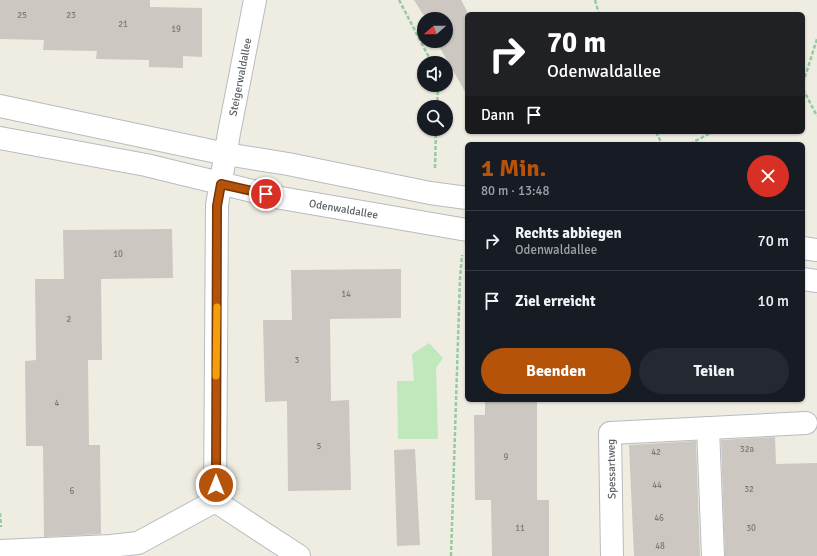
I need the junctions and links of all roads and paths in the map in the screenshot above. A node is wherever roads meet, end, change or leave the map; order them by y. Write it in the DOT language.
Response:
graph roads {
  1 [pos="255,0"];
  2 [pos="399,0"];
  3 [pos="595,0"];
  4 [pos="598,12"];
  5 [pos="817,40"];
  6 [pos="428,56"];
  7 [pos="805,76"];
  8 [pos="805,93"];
  9 [pos="0,106"];
  10 [pos="817,116"];
  11 [pos="708,134"];
  12 [pos="436,136"];
  13 [pos="0,138"];
  14 [pos="694,142"];
  15 [pos="226,154"];
  16 [pos="221,184"];
  17 [pos="430,193"];
  18 [pos="465,198"];
  19 [pos="465,230"];
  20 [pos="805,248"];
  21 [pos="817,250"];
  22 [pos="462,252"];
  23 [pos="805,279"];
  24 [pos="817,281"];
  25 [pos="806,423"];
  26 [pos="708,428"];
  27 [pos="215,501"];
  28 [pos="0,551"];
  29 [pos="299,556"];
  30 [pos="451,556"];
  31 [pos="612,556"];
  32 [pos="713,556"];
  1 -- 15 [label="street, Steigerwaldallee"];
  2 -- 6 [label="path"];
  3 -- 4 [label="path"];
  5 -- 7 [label="path"];
  8 -- 10 [label="path"];
  9 -- 15 [label="street"];
  11 -- 14 [label="path"];
  12 -- 17 [label="path"];
  13 -- 16 [label="street, Odenwaldallee"];
  15 -- 16 [label="street"];
  15 -- 17 [label="street"];
  16 -- 19 [label="street, Odenwaldallee"];
  16 -- 27 [label="street"];
  17 -- 18 [label="street"];
  20 -- 21 [label="street"];
  22 -- 30 [label="path"];
  23 -- 24 [label="street"];
  25 -- 26 [label="street, Spessartweg"];
  26 -- 31 [label="street, Spessartweg"];
  26 -- 32 [label="street"];
  27 -- 28 [label="street"];
  27 -- 29 [label="street"];
}
